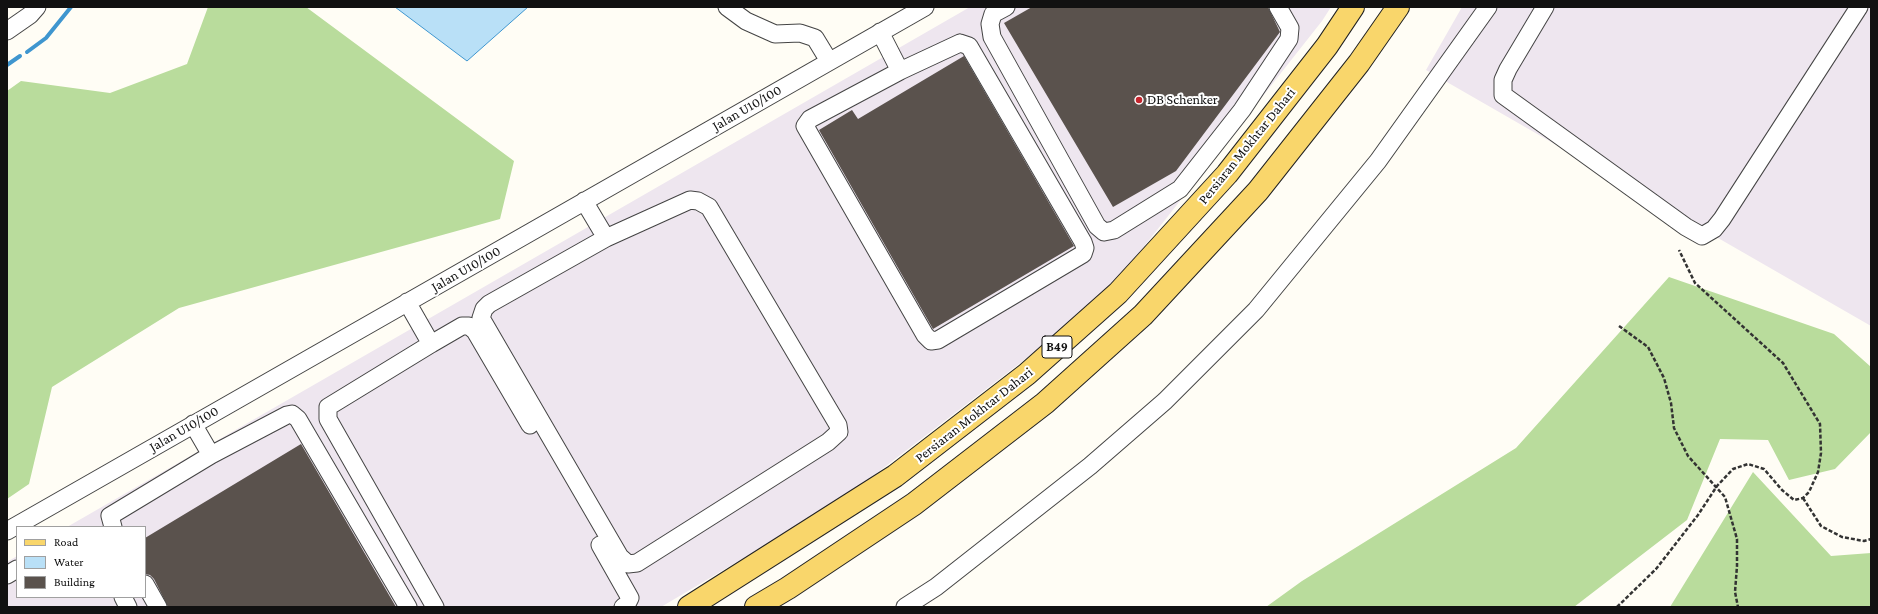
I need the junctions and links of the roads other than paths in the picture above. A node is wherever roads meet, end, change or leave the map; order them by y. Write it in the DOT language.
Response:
graph roads {
  1 [pos="37,7"];
  2 [pos="727,7"];
  3 [pos="925,7"];
  4 [pos="1006,7"];
  5 [pos="1278,7"];
  6 [pos="1353,7"];
  7 [pos="1398,7"];
  8 [pos="1488,7"];
  9 [pos="1545,7"];
  10 [pos="1859,7"];
  11 [pos="7,31"];
  12 [pos="880,32"];
  13 [pos="829,61"];
  14 [pos="900,71"];
  15 [pos="584,201"];
  16 [pos="606,238"];
  17 [pos="407,302"];
  18 [pos="431,344"];
  19 [pos="193,424"];
  20 [pos="211,455"];
  21 [pos="22,526"];
  22 [pos="113,526"];
  23 [pos="16,570"];
  24 [pos="7,576"];
  25 [pos="146,586"];
  26 [pos="123,598"];
  27 [pos="128,607"];
  28 [pos="158,607"];
  29 [pos="408,607"];
  30 [pos="435,607"];
  31 [pos="622,607"];
  32 [pos="689,607"];
  33 [pos="756,607"];
  34 [pos="905,607"];
  1 -- 11 [label="street"];
  2 -- 13 [label="street"];
  3 -- 12 [label="street, Jalan U10/100"];
  4 -- 5 [label="street"];
  6 -- 32 [label="main road, Persiaran Mokhtar Dahari / B49"];
  7 -- 33 [label="main road, B49"];
  8 -- 34 [label="street"];
  9 -- 10 [label="street"];
  12 -- 13 [label="street, Jalan U10/100"];
  12 -- 14 [label="street"];
  13 -- 15 [label="street, Jalan U10/100"];
  14 -- 14 [label="street"];
  15 -- 16 [label="street"];
  15 -- 17 [label="street, Jalan U10/100"];
  16 -- 16 [label="street"];
  17 -- 18 [label="street"];
  17 -- 19 [label="street, Jalan U10/100"];
  18 -- 30 [label="street"];
  18 -- 31 [label="street"];
  19 -- 20 [label="street"];
  19 -- 21 [label="street, Jalan U10/100"];
  20 -- 22 [label="street"];
  20 -- 29 [label="street"];
  23 -- 24 [label="street"];
  25 -- 28 [label="street"];
  26 -- 27 [label="street"];
}
